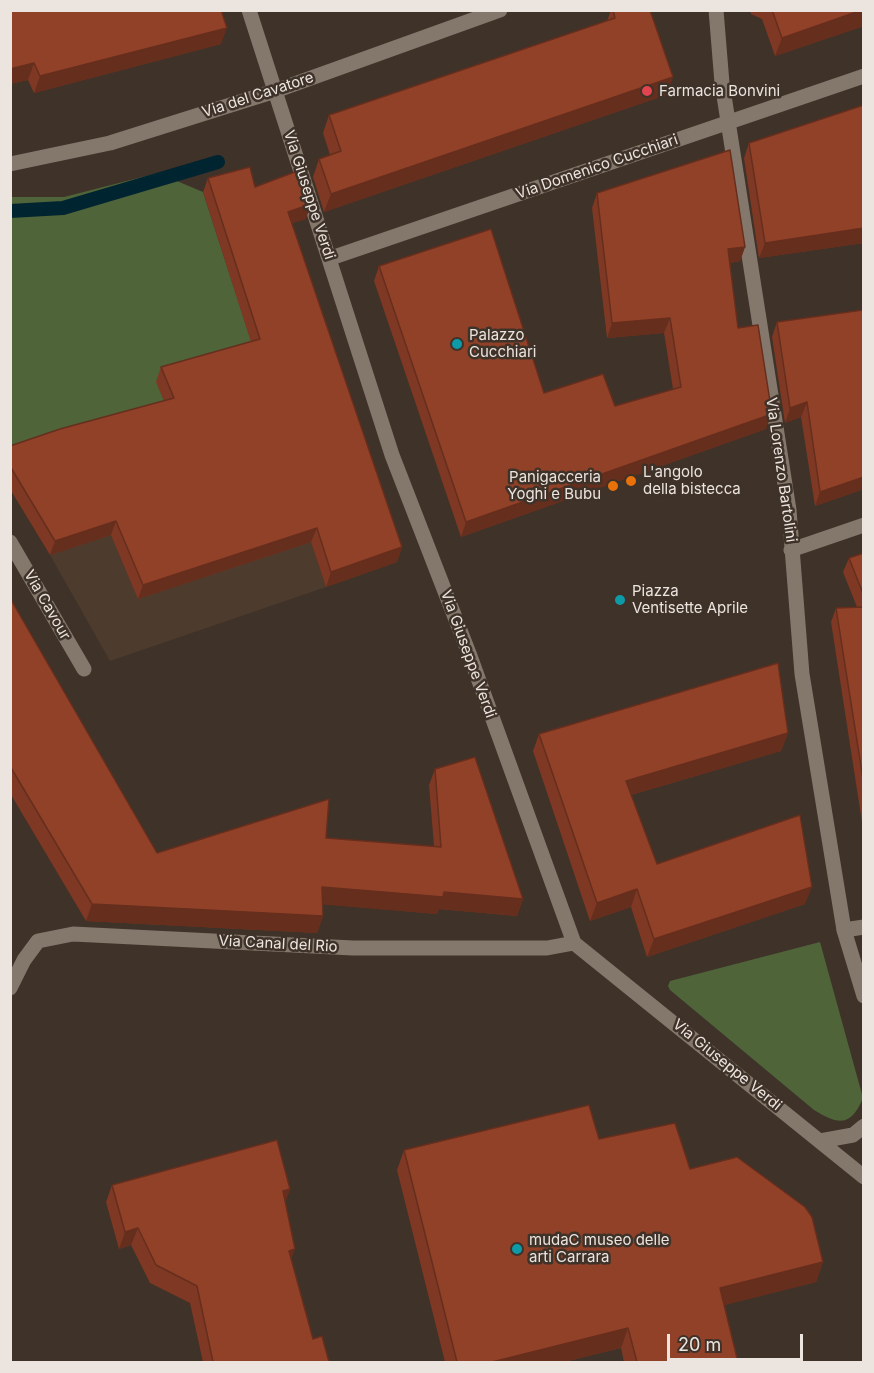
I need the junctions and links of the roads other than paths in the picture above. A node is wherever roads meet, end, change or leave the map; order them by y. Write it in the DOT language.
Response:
graph roads {
  1 [pos="249,10"];
  2 [pos="500,10"];
  3 [pos="716,10"];
  4 [pos="864,76"];
  5 [pos="275,92"];
  6 [pos="729,123"];
  7 [pos="10,164"];
  8 [pos="331,258"];
  9 [pos="864,525"];
  10 [pos="10,542"];
  11 [pos="791,550"];
  12 [pos="84,669"];
  13 [pos="864,927"];
  14 [pos="844,930"];
  15 [pos="574,943"];
  16 [pos="10,988"];
  17 [pos="864,996"];
  18 [pos="864,1126"];
  19 [pos="820,1142"];
  20 [pos="864,1177"];
  1 -- 5 [label="street, Via Giuseppe Verdi"];
  2 -- 5 [label="street, Via del Cavatore"];
  3 -- 6 [label="street, Via Lorenzo Bartolini"];
  4 -- 6 [label="street, Via Domenico Cucchiari"];
  5 -- 7 [label="street, Via del Cavatore"];
  5 -- 8 [label="street, Via Giuseppe Verdi"];
  6 -- 8 [label="street, Via Domenico Cucchiari"];
  6 -- 11 [label="street, Via Lorenzo Bartolini"];
  8 -- 15 [label="street, Via Giuseppe Verdi"];
  9 -- 11 [label="street"];
  10 -- 12 [label="street, Via Cavour"];
  11 -- 14 [label="street, Via Lorenzo Bartolini"];
  13 -- 14 [label="street"];
  14 -- 17 [label="street, Via Lorenzo Bartolini"];
  15 -- 16 [label="street, Via Canal del Rio"];
  15 -- 19 [label="street, Via Giuseppe Verdi"];
  18 -- 19 [label="street"];
  19 -- 20 [label="street, Via Giuseppe Verdi"];
}
